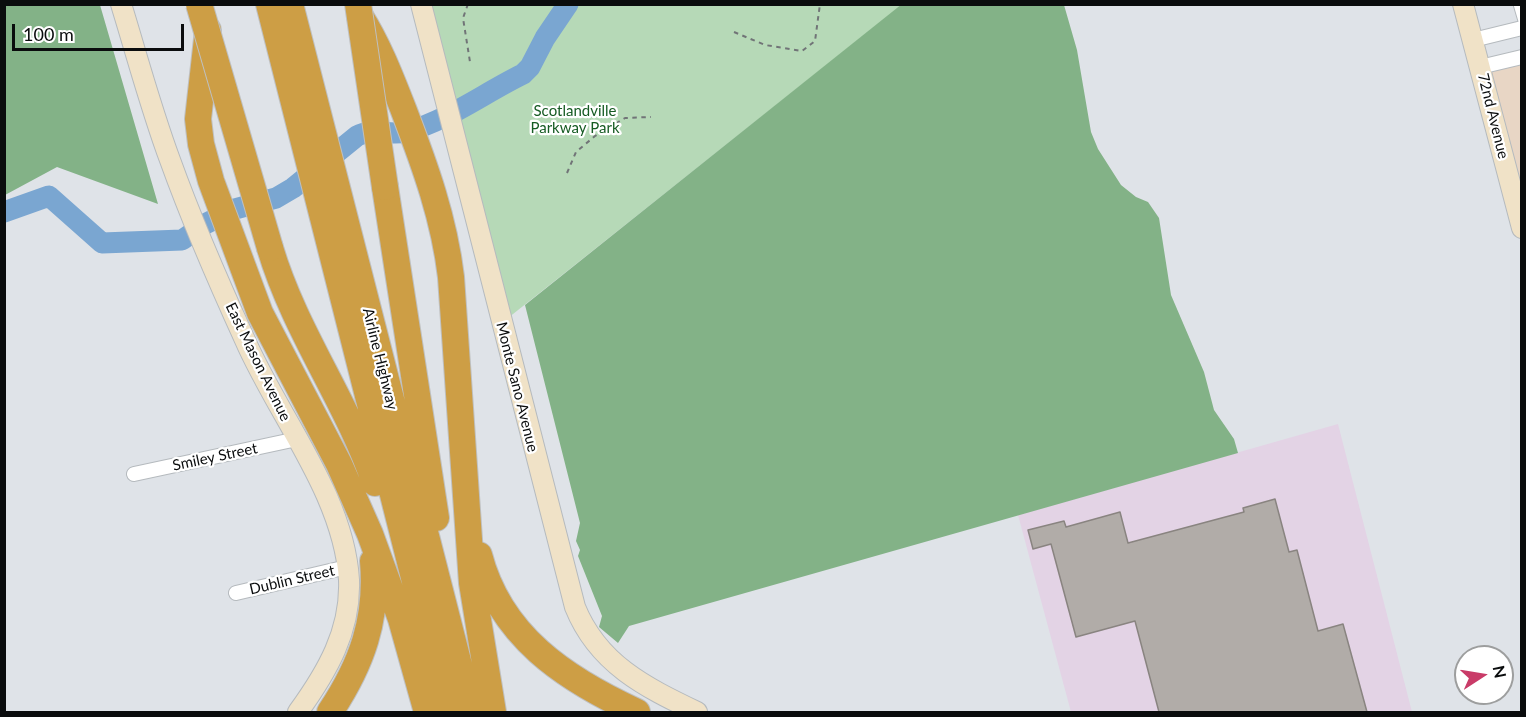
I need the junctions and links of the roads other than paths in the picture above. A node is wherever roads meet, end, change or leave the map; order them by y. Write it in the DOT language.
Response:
graph roads {
  1 [pos="121,4"];
  2 [pos="200,4"];
  3 [pos="212,4"];
  4 [pos="269,4"];
  5 [pos="290,4"];
  6 [pos="353,4"];
  7 [pos="358,4"];
  8 [pos="421,4"];
  9 [pos="1463,4"];
  10 [pos="1517,4"];
  11 [pos="1521,21"];
  12 [pos="1521,28"];
  13 [pos="1473,40"];
  14 [pos="1521,57"];
  15 [pos="1480,68"];
  16 [pos="310,126"];
  17 [pos="331,208"];
  18 [pos="1521,228"];
  19 [pos="297,439"];
  20 [pos="134,474"];
  21 [pos="469,529"];
  22 [pos="370,534"];
  23 [pos="347,567"];
  24 [pos="434,568"];
  25 [pos="236,593"];
  26 [pos="425,622"];
  27 [pos="298,712"];
  28 [pos="330,712"];
  29 [pos="427,712"];
  30 [pos="448,712"];
  31 [pos="471,712"];
  32 [pos="493,712"];
  33 [pos="637,712"];
  34 [pos="697,712"];
  1 -- 19 [label="street, East Mason Avenue"];
  2 -- 26 [label="highway, bridge"];
  3 -- 22 [label="highway"];
  4 -- 16 [label="highway, Airline Highway"];
  5 -- 16 [label="highway, Airline Highway"];
  6 -- 21 [label="highway"];
  7 -- 24 [label="highway, bridge"];
  8 -- 34 [label="street, Monte Sano Avenue"];
  9 -- 13 [label="street, 72nd Avenue"];
  10 -- 11 [label="lane"];
  12 -- 13 [label="street"];
  13 -- 15 [label="street, 72nd Avenue"];
  14 -- 15 [label="street"];
  15 -- 18 [label="street, 72nd Avenue"];
  16 -- 17 [label="highway, Airline Highway"];
  17 -- 24 [label="highway, Airline Highway"];
  17 -- 26 [label="highway, Airline Highway"];
  19 -- 20 [label="street, Smiley Street"];
  19 -- 23 [label="street, East Mason Avenue"];
  21 -- 32 [label="highway"];
  21 -- 33 [label="highway"];
  22 -- 28 [label="highway"];
  22 -- 29 [label="highway"];
  23 -- 25 [label="street, Dublin Street"];
  23 -- 27 [label="street, East Mason Avenue"];
  24 -- 31 [label="highway, Airline Highway"];
  26 -- 30 [label="highway, Airline Highway"];
}
